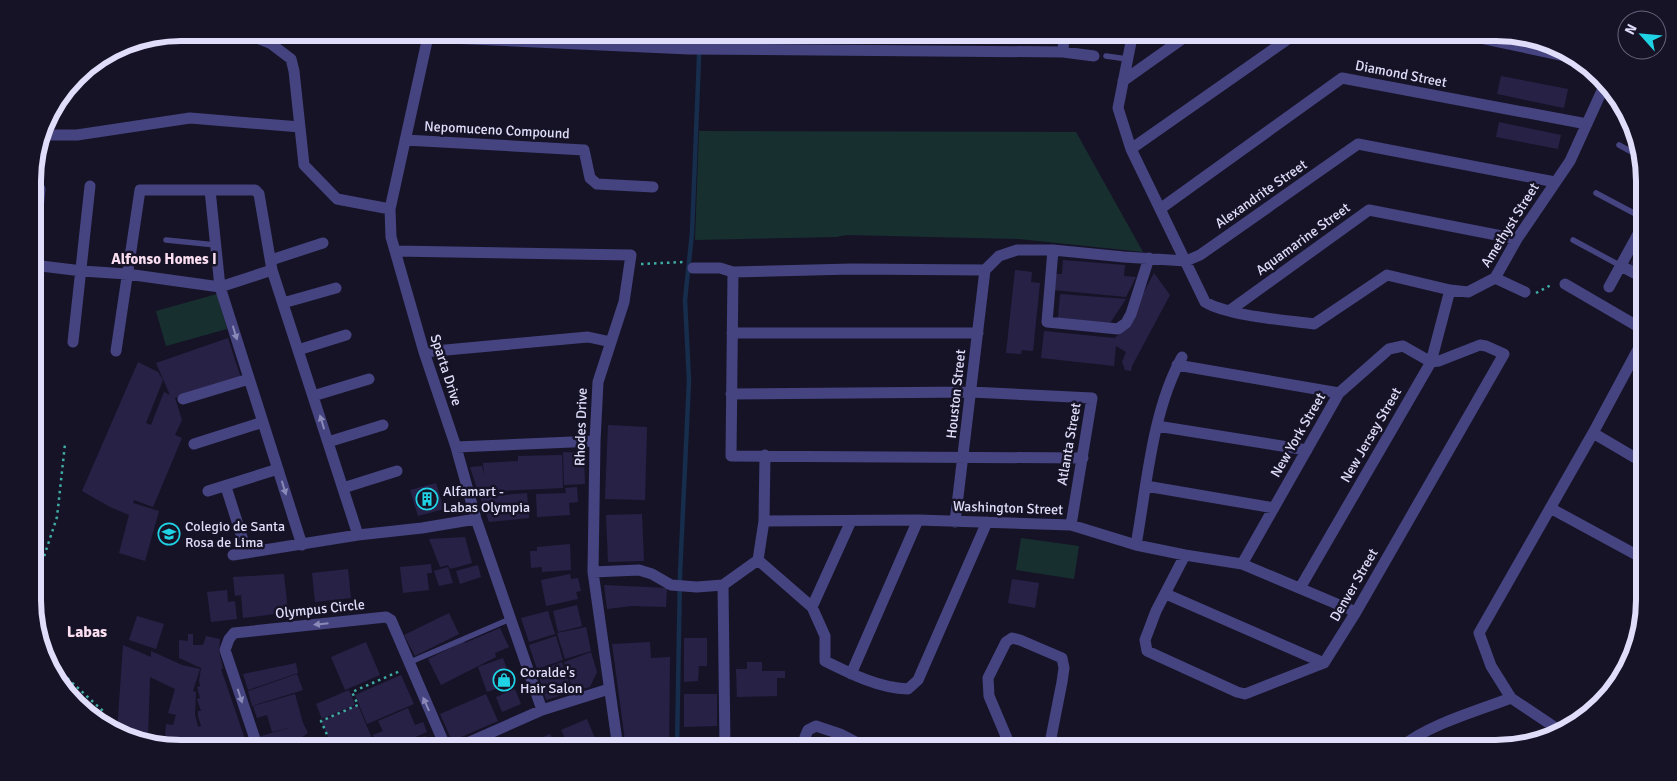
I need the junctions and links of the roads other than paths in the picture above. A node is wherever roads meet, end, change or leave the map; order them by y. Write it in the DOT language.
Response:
graph roads {
  1 [pos="265,41"];
  2 [pos="427,41"];
  3 [pos="540,41"];
  4 [pos="1064,41"];
  5 [pos="1131,41"];
  6 [pos="1179,41"];
  7 [pos="1285,41"];
  8 [pos="1063,52"];
  9 [pos="1094,56"];
  10 [pos="1106,56"];
  11 [pos="1128,59"];
  12 [pos="1123,81"];
  13 [pos="1602,90"];
  14 [pos="1587,124"];
  15 [pos="300,127"];
  16 [pos="49,135"];
  17 [pos="404,140"];
  18 [pos="1619,145"];
  19 [pos="1131,149"];
  20 [pos="1633,152"];
  21 [pos="1555,182"];
  22 [pos="90,186"];
  23 [pos="652,187"];
  24 [pos="210,190"];
  25 [pos="1596,193"];
  26 [pos="390,209"];
  27 [pos="1160,209"];
  28 [pos="1636,214"];
  29 [pos="1517,239"];
  30 [pos="1636,239"];
  31 [pos="166,240"];
  32 [pos="1573,240"];
  33 [pos="323,243"];
  34 [pos="216,245"];
  35 [pos="1053,250"];
  36 [pos="395,251"];
  37 [pos="1149,258"];
  38 [pos="1186,261"];
  39 [pos="272,265"];
  40 [pos="690,265"];
  41 [pos="42,266"];
  42 [pos="1621,266"];
  43 [pos="985,270"];
  44 [pos="82,271"];
  45 [pos="732,272"];
  46 [pos="127,274"];
  47 [pos="1636,274"];
  48 [pos="1495,278"];
  49 [pos="1564,284"];
  50 [pos="220,287"];
  51 [pos="1609,287"];
  52 [pos="336,288"];
  53 [pos="1450,290"];
  54 [pos="1525,292"];
  55 [pos="283,303"];
  56 [pos="1229,311"];
  57 [pos="1636,325"];
  58 [pos="732,332"];
  59 [pos="978,333"];
  60 [pos="346,336"];
  61 [pos="73,342"];
  62 [pos="611,342"];
  63 [pos="116,350"];
  64 [pos="298,350"];
  65 [pos="424,352"];
  66 [pos="1636,353"];
  67 [pos="1431,362"];
  68 [pos="249,379"];
  69 [pos="370,379"];
  70 [pos="971,392"];
  71 [pos="1339,393"];
  72 [pos="731,394"];
  73 [pos="314,396"];
  74 [pos="183,399"];
  75 [pos="263,422"];
  76 [pos="383,425"];
  77 [pos="1157,426"];
  78 [pos="1593,433"];
  79 [pos="595,441"];
  80 [pos="328,442"];
  81 [pos="194,444"];
  82 [pos="456,447"];
  83 [pos="1307,450"];
  84 [pos="765,455"];
  85 [pos="964,456"];
  86 [pos="1083,458"];
  87 [pos="1636,458"];
  88 [pos="278,469"];
  89 [pos="397,470"];
  90 [pos="226,486"];
  91 [pos="1146,486"];
  92 [pos="342,488"];
  93 [pos="208,492"];
  94 [pos="1274,508"];
  95 [pos="1550,508"];
  96 [pos="476,519"];
  97 [pos="918,520"];
  98 [pos="764,521"];
  99 [pos="851,521"];
  100 [pos="955,522"];
  101 [pos="987,522"];
  102 [pos="1071,525"];
  103 [pos="358,535"];
  104 [pos="302,545"];
  105 [pos="1136,545"];
  106 [pos="247,553"];
  107 [pos="233,555"];
  108 [pos="1185,555"];
  109 [pos="1636,555"];
  110 [pos="758,560"];
  111 [pos="1242,564"];
  112 [pos="593,572"];
  113 [pos="723,585"];
  114 [pos="1300,588"];
  115 [pos="1166,594"];
  116 [pos="812,607"];
  117 [pos="1356,612"];
  118 [pos="510,619"];
  119 [pos="1324,663"];
  120 [pos="409,665"];
  121 [pos="851,674"];
  122 [pos="609,689"];
  123 [pos="1511,698"];
  124 [pos="542,710"];
  125 [pos="1554,727"];
  126 [pos="850,739"];
  127 [pos="1008,739"];
  128 [pos="1051,739"];
  129 [pos="1413,739"];
  130 [pos="255,740"];
  131 [pos="442,740"];
  132 [pos="475,740"];
  133 [pos="617,740"];
  134 [pos="725,740"];
  135 [pos="805,740"];
  1 -- 15 [label="street"];
  2 -- 17 [label="street, Sparta Drive"];
  3 -- 8 [label="street"];
  4 -- 8 [label="street"];
  5 -- 11 [label="street, Amethyst Street"];
  6 -- 12 [label="street"];
  7 -- 19 [label="street"];
  8 -- 9 [label="street"];
  10 -- 11 [label="lane"];
  11 -- 12 [label="street, Amethyst Street"];
  12 -- 19 [label="street, Amethyst Street"];
  13 -- 14 [label="street, Amethyst Street"];
  14 -- 21 [label="street, Amethyst Street"];
  14 -- 27 [label="street, Diamond Street"];
  15 -- 16 [label="street"];
  15 -- 26 [label="street"];
  17 -- 23 [label="street, Nepomuceno Compound"];
  17 -- 26 [label="street, Sparta Drive"];
  18 -- 20 [label="lane"];
  19 -- 27 [label="street, Amethyst Street"];
  21 -- 29 [label="street, Amethyst Street"];
  21 -- 38 [label="street, Alexandrite Street"];
  22 -- 44 [label="street"];
  24 -- 34 [label="street"];
  24 -- 39 [label="street"];
  24 -- 46 [label="street"];
  25 -- 28 [label="lane"];
  26 -- 36 [label="street, Sparta Drive"];
  27 -- 38 [label="street, Amethyst Street"];
  29 -- 48 [label="street, Amethyst Street"];
  29 -- 56 [label="street, Aquamarine Street"];
  30 -- 42 [label="street"];
  31 -- 34 [label="lane"];
  32 -- 42 [label="lane"];
  33 -- 39 [label="street"];
  34 -- 50 [label="street"];
  35 -- 37 [label="street"];
  35 -- 37 [label="street"];
  35 -- 43 [label="street"];
  36 -- 62 [label="street, Rhodes Drive"];
  36 -- 65 [label="street, Sparta Drive"];
  37 -- 38 [label="street"];
  38 -- 56 [label="street, Amethyst Street"];
  39 -- 50 [label="street"];
  39 -- 55 [label="street"];
  40 -- 45 [label="street"];
  41 -- 44 [label="street"];
  42 -- 47 [label="street"];
  42 -- 51 [label="street"];
  43 -- 45 [label="street"];
  43 -- 59 [label="street, Houston Street"];
  44 -- 46 [label="street"];
  44 -- 61 [label="street"];
  45 -- 58 [label="street"];
  46 -- 50 [label="street"];
  46 -- 63 [label="street"];
  48 -- 53 [label="street, Amethyst Street"];
  48 -- 54 [label="street"];
  49 -- 57 [label="street"];
  50 -- 68 [label="street, one-way"];
  52 -- 55 [label="street"];
  53 -- 56 [label="street, Amethyst Street"];
  53 -- 67 [label="street, New Jersey Street"];
  55 -- 64 [label="street"];
  58 -- 59 [label="street"];
  58 -- 72 [label="street"];
  59 -- 70 [label="street, Houston Street"];
  60 -- 64 [label="street"];
  62 -- 65 [label="street"];
  62 -- 79 [label="street, Rhodes Drive"];
  64 -- 73 [label="street"];
  65 -- 82 [label="street, Sparta Drive"];
  66 -- 78 [label="street"];
  67 -- 71 [label="street, New York Street"];
  67 -- 114 [label="street, New Jersey Street"];
  67 -- 117 [label="street, Denver Street"];
  68 -- 74 [label="street"];
  68 -- 75 [label="street"];
  69 -- 73 [label="street"];
  70 -- 72 [label="street"];
  70 -- 85 [label="street, Houston Street"];
  70 -- 86 [label="street, Atlanta Street"];
  71 -- 77 [label="street"];
  71 -- 83 [label="street, New York Street"];
  72 -- 84 [label="street"];
  80 -- 73 [label="street, one-way"];
  75 -- 81 [label="street"];
  75 -- 88 [label="street"];
  76 -- 80 [label="street"];
  77 -- 83 [label="street"];
  77 -- 91 [label="street"];
  78 -- 87 [label="street"];
  78 -- 95 [label="street"];
  79 -- 82 [label="street"];
  79 -- 112 [label="street, Rhodes Drive"];
  80 -- 92 [label="street"];
  82 -- 96 [label="street, Sparta Drive"];
  83 -- 94 [label="street, New York Street"];
  84 -- 85 [label="street"];
  84 -- 98 [label="street"];
  85 -- 86 [label="street"];
  85 -- 100 [label="street, Houston Street"];
  86 -- 102 [label="street, Atlanta Street"];
  88 -- 90 [label="street"];
  88 -- 104 [label="street, one-way"];
  89 -- 92 [label="street"];
  90 -- 93 [label="street"];
  90 -- 106 [label="street"];
  91 -- 94 [label="street"];
  91 -- 105 [label="street"];
  92 -- 103 [label="street"];
  94 -- 111 [label="street, New York Street"];
  95 -- 109 [label="street"];
  95 -- 123 [label="street"];
  96 -- 103 [label="street"];
  96 -- 118 [label="street, Sparta Drive"];
  97 -- 99 [label="street, Washington Street"];
  97 -- 100 [label="street, Washington Street"];
  97 -- 121 [label="street"];
  98 -- 99 [label="street, Washington Street"];
  98 -- 110 [label="street"];
  99 -- 116 [label="street"];
  100 -- 101 [label="street, Washington Street"];
  101 -- 102 [label="street, Washington Street"];
  101 -- 121 [label="street"];
  102 -- 105 [label="street, Washington Street"];
  103 -- 104 [label="street"];
  104 -- 106 [label="street"];
  105 -- 108 [label="street, Washington Street"];
  106 -- 107 [label="street"];
  108 -- 111 [label="street, Washington Street"];
  108 -- 115 [label="street"];
  110 -- 113 [label="street"];
  110 -- 116 [label="street"];
  111 -- 114 [label="street, Washington Street"];
  112 -- 113 [label="street"];
  112 -- 122 [label="street, Rhodes Drive"];
  113 -- 134 [label="street"];
  114 -- 117 [label="street, Washington Street"];
  115 -- 119 [label="street"];
  115 -- 119 [label="street"];
  116 -- 121 [label="street"];
  117 -- 119 [label="street, Denver Street"];
  118 -- 120 [label="lane"];
  118 -- 124 [label="street, Sparta Drive"];
  120 -- 130 [label="street, Olympus Circle, one-way"];
  131 -- 120 [label="street, Olympus Circle, one-way"];
  122 -- 124 [label="street"];
  122 -- 133 [label="street, Rhodes Drive"];
  123 -- 125 [label="street"];
  123 -- 129 [label="street"];
  124 -- 132 [label="street"];
  126 -- 135 [label="street"];
  127 -- 128 [label="street"];
}
